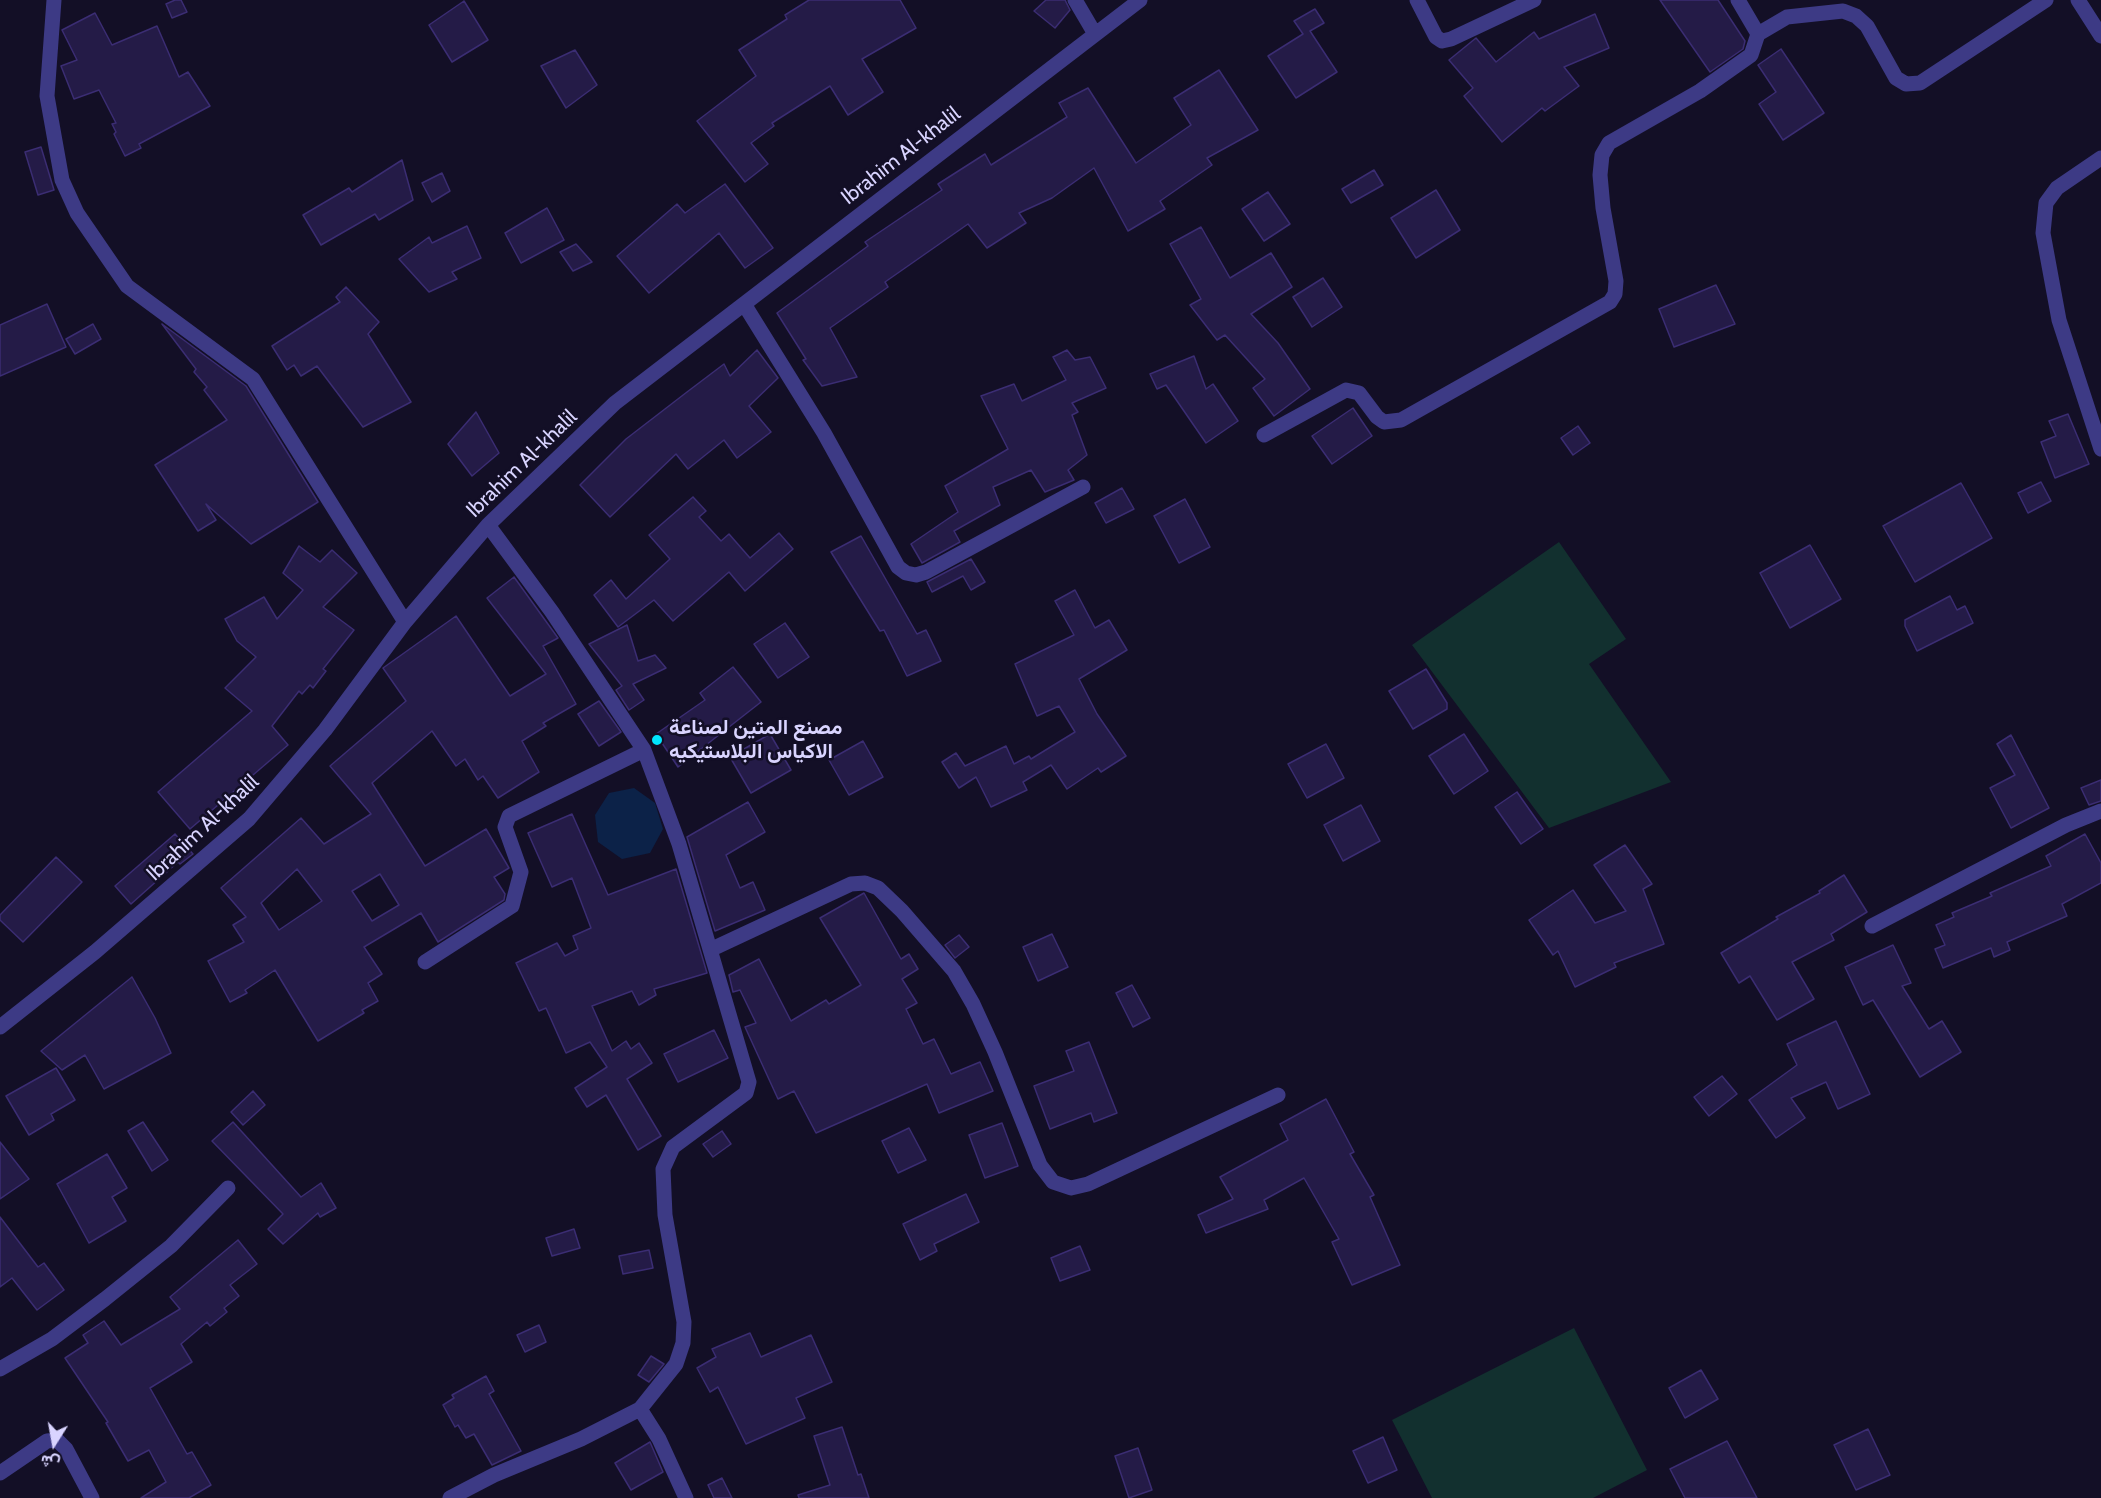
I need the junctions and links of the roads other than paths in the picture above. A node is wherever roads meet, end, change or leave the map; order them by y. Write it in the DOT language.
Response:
graph roads {
  1 [pos="54,0"];
  2 [pos="1075,0"];
  3 [pos="1140,0"];
  4 [pos="1416,0"];
  5 [pos="1534,0"];
  6 [pos="1738,0"];
  7 [pos="2046,0"];
  8 [pos="2078,0"];
  9 [pos="1095,34"];
  10 [pos="1758,34"];
  11 [pos="2101,36"];
  12 [pos="2101,158"];
  13 [pos="744,304"];
  14 [pos="1264,435"];
  15 [pos="2101,449"];
  16 [pos="1083,487"];
  17 [pos="488,525"];
  18 [pos="405,622"];
  19 [pos="644,750"];
  20 [pos="2101,811"];
  21 [pos="1872,926"];
  22 [pos="712,949"];
  23 [pos="425,962"];
  24 [pos="0,1028"];
  25 [pos="1278,1095"];
  26 [pos="228,1188"];
  27 [pos="0,1369"];
  28 [pos="640,1409"];
  29 [pos="0,1473"];
  30 [pos="92,1498"];
  31 [pos="450,1498"];
  32 [pos="686,1498"];
  1 -- 18 [label="street"];
  2 -- 9 [label="street"];
  3 -- 9 [label="street, Ibrahim Al-khalil"];
  4 -- 5 [label="street"];
  6 -- 10 [label="street"];
  7 -- 10 [label="street"];
  8 -- 11 [label="street"];
  9 -- 13 [label="street, Ibrahim Al-khalil"];
  10 -- 14 [label="street"];
  12 -- 15 [label="street"];
  13 -- 16 [label="street"];
  13 -- 17 [label="street, Ibrahim Al-khalil"];
  17 -- 18 [label="street, Ibrahim Al-khalil"];
  17 -- 19 [label="street"];
  18 -- 24 [label="street, Ibrahim Al-khalil"];
  19 -- 22 [label="street"];
  19 -- 23 [label="street"];
  20 -- 21 [label="street"];
  22 -- 25 [label="street"];
  22 -- 28 [label="street"];
  26 -- 27 [label="street"];
  28 -- 31 [label="street"];
  28 -- 32 [label="street"];
  29 -- 30 [label="street"];
}
